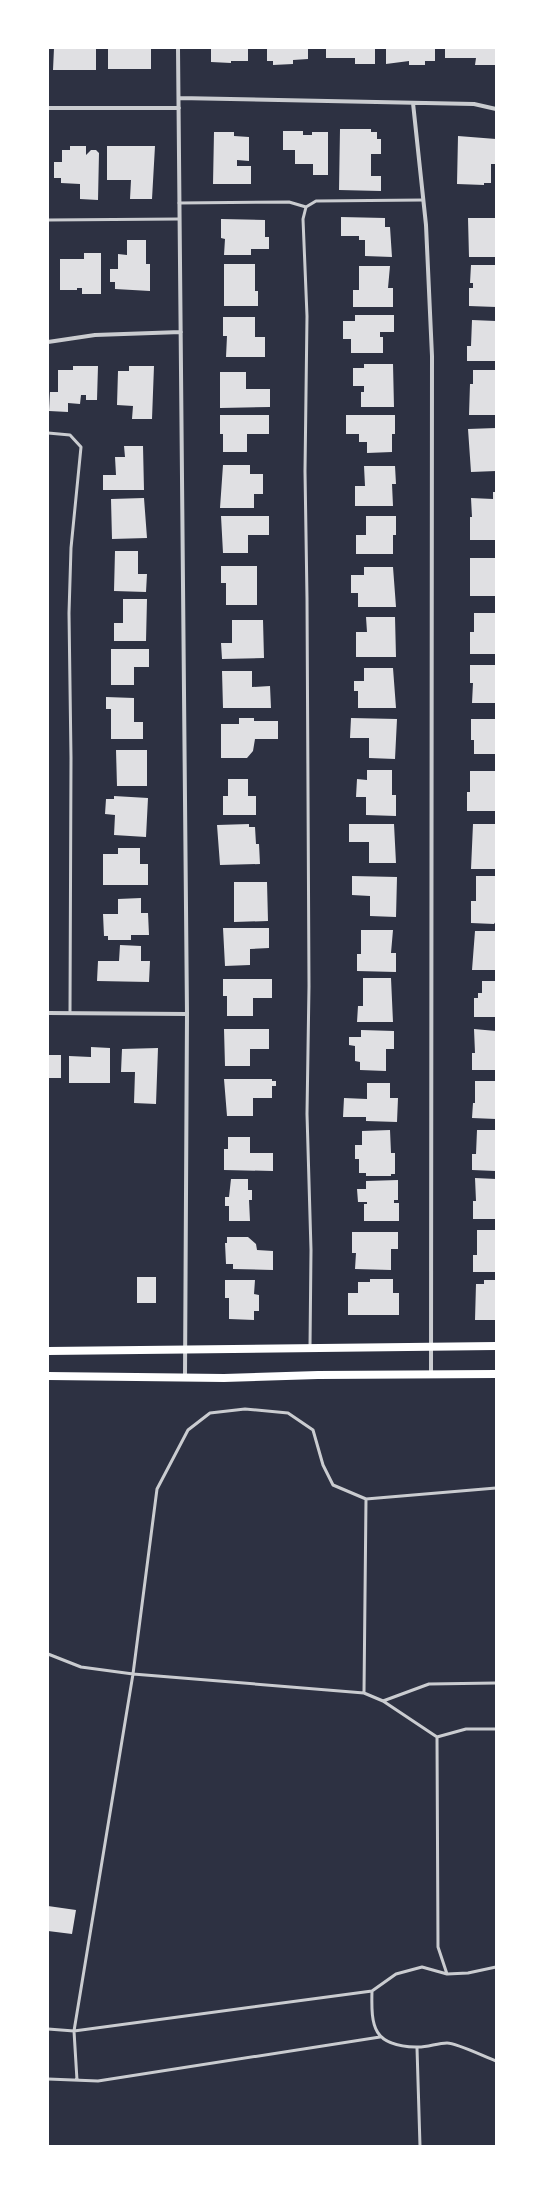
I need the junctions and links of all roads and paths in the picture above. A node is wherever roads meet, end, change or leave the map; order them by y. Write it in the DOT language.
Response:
graph roads {
  1 [pos="178,48"];
  2 [pos="179,98"];
  3 [pos="413,103"];
  4 [pos="48,108"];
  5 [pos="179,108"];
  6 [pos="496,109"];
  7 [pos="423,200"];
  8 [pos="180,203"];
  9 [pos="306,207"];
  10 [pos="180,219"];
  11 [pos="48,220"];
  12 [pos="180,332"];
  13 [pos="48,342"];
  14 [pos="48,432"];
  15 [pos="48,1013"];
  16 [pos="70,1013"];
  17 [pos="187,1014"];
  18 [pos="432,1346"];
  19 [pos="496,1346"];
  20 [pos="310,1347"];
  21 [pos="185,1351"];
  22 [pos="48,1352"];
  23 [pos="432,1374"];
  24 [pos="496,1374"];
  25 [pos="48,1376"];
  26 [pos="185,1377"];
  27 [pos="496,1488"];
  28 [pos="366,1499"];
  29 [pos="48,1654"];
  30 [pos="133,1674"];
  31 [pos="496,1683"];
  32 [pos="364,1693"];
  33 [pos="383,1701"];
  34 [pos="496,1729"];
  35 [pos="437,1737"];
  36 [pos="496,1967"];
  37 [pos="447,1974"];
  38 [pos="372,1990"];
  39 [pos="48,2029"];
  40 [pos="74,2031"];
  41 [pos="380,2036"];
  42 [pos="417,2048"];
  43 [pos="496,2062"];
  44 [pos="48,2079"];
  45 [pos="77,2080"];
  46 [pos="420,2146"];
  1 -- 2 [label="street"];
  2 -- 3 [label="street"];
  2 -- 5 [label="street"];
  3 -- 6 [label="street"];
  3 -- 7 [label="street"];
  4 -- 5 [label="street"];
  5 -- 8 [label="street"];
  7 -- 9 [label="lane"];
  7 -- 18 [label="street"];
  8 -- 9 [label="lane"];
  8 -- 10 [label="street"];
  9 -- 20 [label="lane"];
  10 -- 11 [label="lane"];
  10 -- 12 [label="street"];
  12 -- 13 [label="street"];
  12 -- 17 [label="street"];
  14 -- 16 [label="lane"];
  15 -- 16 [label="street"];
  16 -- 17 [label="street"];
  17 -- 21 [label="street"];
  18 -- 19 [label="main road"];
  18 -- 20 [label="main road"];
  18 -- 23 [label="street"];
  20 -- 21 [label="main road"];
  21 -- 22 [label="main road"];
  21 -- 26 [label="street"];
  23 -- 24 [label="main road"];
  23 -- 26 [label="main road"];
  25 -- 26 [label="main road"];
  27 -- 28 [label="lane"];
  28 -- 30 [label="lane"];
  28 -- 32 [label="lane"];
  29 -- 30 [label="lane"];
  30 -- 32 [label="lane"];
  30 -- 40 [label="lane"];
  31 -- 33 [label="lane"];
  32 -- 33 [label="lane"];
  33 -- 35 [label="lane"];
  34 -- 35 [label="lane"];
  35 -- 37 [label="lane"];
  36 -- 37 [label="lane"];
  37 -- 38 [label="lane"];
  38 -- 40 [label="lane"];
  38 -- 41 [label="lane"];
  39 -- 40 [label="lane"];
  40 -- 45 [label="lane"];
  41 -- 42 [label="lane"];
  41 -- 45 [label="lane"];
  42 -- 43 [label="lane"];
  42 -- 46 [label="lane"];
  44 -- 45 [label="lane"];
}
